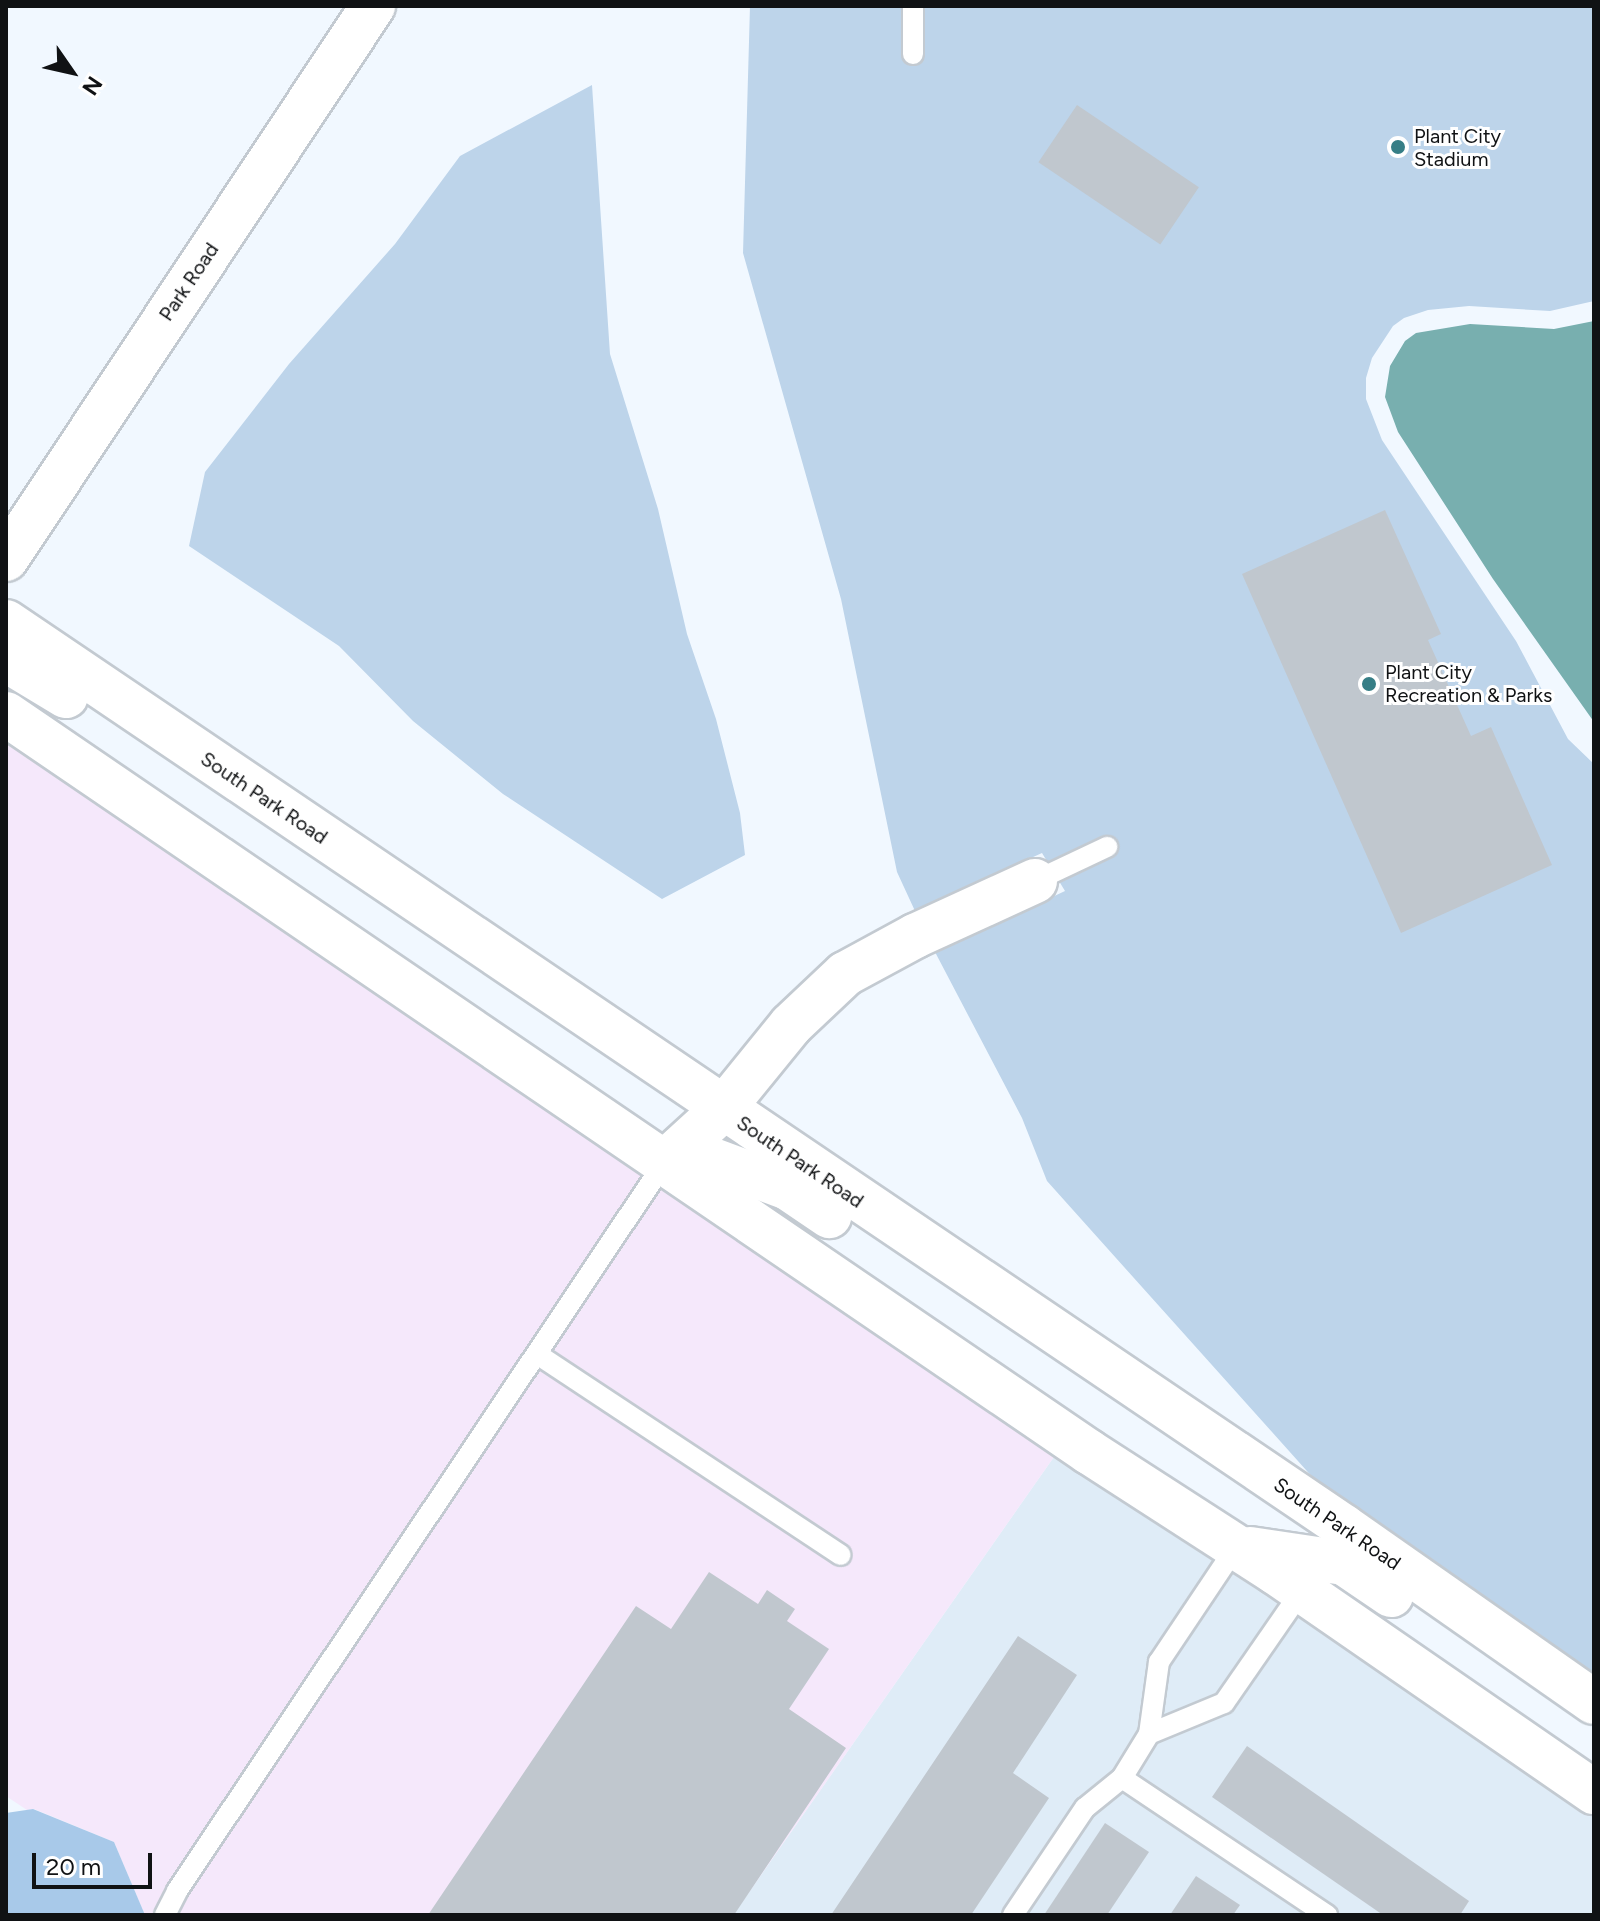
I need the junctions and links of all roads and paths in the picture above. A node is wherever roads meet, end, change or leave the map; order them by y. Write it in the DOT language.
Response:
graph roads {
  1 [pos="373,6"];
  2 [pos="913,6"];
  3 [pos="913,54"];
  4 [pos="6,559"];
  5 [pos="6,622"];
  6 [pos="6,660"];
  7 [pos="6,714"];
  8 [pos="1107,847"];
  9 [pos="1035,881"];
  10 [pos="439,917"];
  11 [pos="722,1110"];
  12 [pos="673,1155"];
  13 [pos="537,1354"];
  14 [pos="1218,1445"];
  15 [pos="1236,1547"];
  16 [pos="841,1555"];
  17 [pos="1322,1559"];
  18 [pos="1594,1702"];
  19 [pos="1149,1734"];
  20 [pos="1594,1734"];
  21 [pos="1122,1778"];
  22 [pos="1594,1792"];
  23 [pos="165,1915"];
  24 [pos="1013,1915"];
  25 [pos="1327,1915"];
  1 -- 4 [label="main road, Park Road"];
  2 -- 3 [label="lane"];
  5 -- 10 [label="main road, South Park Road"];
  6 -- 10 [label="main road"];
  7 -- 12 [label="main road, South Park Road"];
  8 -- 9 [label="lane"];
  9 -- 11 [label="main road"];
  10 -- 11 [label="main road, South Park Road"];
  11 -- 12 [label="main road"];
  11 -- 14 [label="main road, South Park Road"];
  12 -- 13 [label="lane"];
  12 -- 14 [label="main road"];
  12 -- 15 [label="main road, South Park Road"];
  13 -- 16 [label="lane"];
  13 -- 23 [label="lane"];
  14 -- 17 [label="main road, South Park Road"];
  15 -- 17 [label="main road, South Park Road"];
  15 -- 19 [label="lane"];
  17 -- 18 [label="main road, South Park Road"];
  17 -- 19 [label="lane"];
  17 -- 20 [label="main road"];
  17 -- 22 [label="main road, South Park Road"];
  19 -- 21 [label="lane"];
  21 -- 24 [label="lane"];
  21 -- 25 [label="lane"];
}
